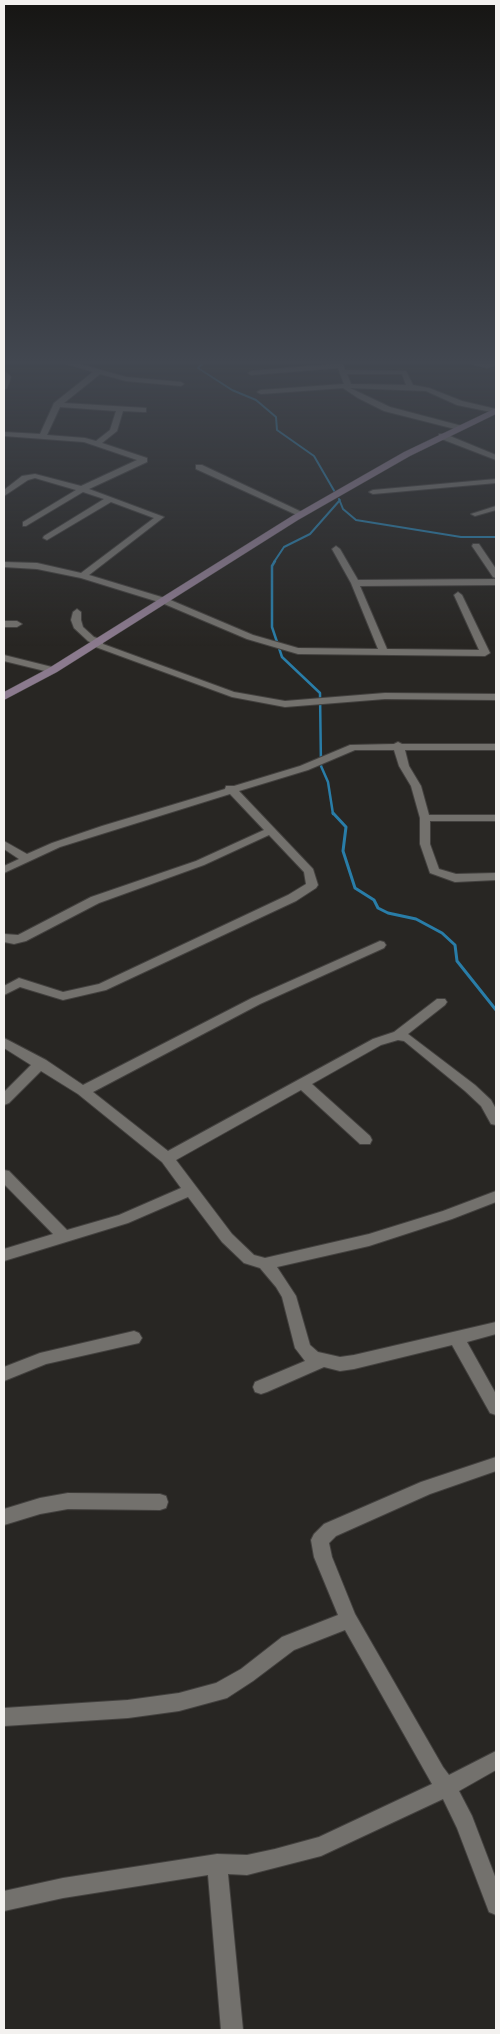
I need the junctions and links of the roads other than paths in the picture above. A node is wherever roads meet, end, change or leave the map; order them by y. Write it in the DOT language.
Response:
graph roads {
  1 [pos="136,457"];
  2 [pos="404,457"];
  3 [pos="199,466"];
  4 [pos="496,481"];
  5 [pos="86,490"];
  6 [pos="5,492"];
  7 [pos="373,492"];
  8 [pos="110,499"];
  9 [pos="496,508"];
  10 [pos="302,514"];
  11 [pos="475,514"];
  12 [pos="26,524"];
  13 [pos="47,538"];
  14 [pos="476,546"];
  15 [pos="336,549"];
  16 [pos="4,565"];
  17 [pos="495,572"];
  18 [pos="83,576"];
  19 [pos="496,582"];
  20 [pos="355,583"];
  21 [pos="458,596"];
  22 [pos="165,601"];
  23 [pos="78,612"];
  24 [pos="4,624"];
  25 [pos="17,624"];
  26 [pos="98,643"];
  27 [pos="384,652"];
  28 [pos="4,658"];
  29 [pos="53,670"];
  30 [pos="4,697"];
  31 [pos="496,698"];
  32 [pos="398,745"];
  33 [pos="496,746"];
  34 [pos="230,788"];
  35 [pos="424,818"];
  36 [pos="496,818"];
  37 [pos="270,831"];
  38 [pos="4,844"];
  39 [pos="25,858"];
  40 [pos="4,870"];
  41 [pos="496,877"];
  42 [pos="4,938"];
  43 [pos="380,945"];
  44 [pos="4,991"];
  45 [pos="441,1002"];
  46 [pos="398,1035"];
  47 [pos="4,1042"];
  48 [pos="41,1063"];
  49 [pos="302,1083"];
  50 [pos="83,1091"];
  51 [pos="4,1100"];
  52 [pos="496,1120"];
  53 [pos="364,1140"];
  54 [pos="167,1158"];
  55 [pos="4,1175"];
  56 [pos="192,1190"];
  57 [pos="496,1196"];
  58 [pos="64,1237"];
  59 [pos="4,1255"];
  60 [pos="265,1264"];
  61 [pos="496,1328"];
  62 [pos="134,1338"];
  63 [pos="457,1339"];
  64 [pos="321,1361"];
  65 [pos="4,1374"];
  66 [pos="261,1387"];
  67 [pos="496,1408"];
  68 [pos="496,1464"];
  69 [pos="160,1502"];
  70 [pos="4,1517"];
  71 [pos="349,1620"];
  72 [pos="4,1717"];
  73 [pos="496,1760"];
  74 [pos="447,1788"];
  75 [pos="217,1864"];
  76 [pos="4,1901"];
  77 [pos="496,1905"];
  78 [pos="232,2030"];
  1 -- 5 [label="street"];
  2 -- 10 [label="street"];
  3 -- 10 [label="street"];
  4 -- 7 [label="street"];
  5 -- 6 [label="street"];
  5 -- 8 [label="street"];
  5 -- 12 [label="street"];
  8 -- 13 [label="street"];
  8 -- 18 [label="street"];
  9 -- 11 [label="street"];
  10 -- 22 [label="street"];
  14 -- 17 [label="street"];
  15 -- 20 [label="street"];
  16 -- 18 [label="street"];
  18 -- 22 [label="street"];
  19 -- 20 [label="street"];
  20 -- 27 [label="street"];
  21 -- 27 [label="street"];
  22 -- 26 [label="street"];
  22 -- 27 [label="street"];
  23 -- 26 [label="street"];
  24 -- 25 [label="street"];
  26 -- 29 [label="street"];
  26 -- 31 [label="street"];
  28 -- 29 [label="street"];
  29 -- 30 [label="street"];
  32 -- 33 [label="street"];
  32 -- 34 [label="street"];
  32 -- 35 [label="street"];
  34 -- 37 [label="street"];
  34 -- 39 [label="street"];
  35 -- 36 [label="street"];
  35 -- 41 [label="street"];
  37 -- 42 [label="street"];
  37 -- 44 [label="street"];
  38 -- 39 [label="street"];
  39 -- 40 [label="street"];
  43 -- 50 [label="street"];
  45 -- 46 [label="street"];
  46 -- 49 [label="street"];
  46 -- 52 [label="street"];
  47 -- 48 [label="street"];
  48 -- 50 [label="street"];
  48 -- 51 [label="street"];
  49 -- 53 [label="street"];
  49 -- 54 [label="street"];
  50 -- 54 [label="street"];
  54 -- 56 [label="street"];
  55 -- 58 [label="street"];
  56 -- 58 [label="street"];
  56 -- 60 [label="street"];
  57 -- 60 [label="street"];
  58 -- 59 [label="street"];
  60 -- 64 [label="street"];
  61 -- 63 [label="street"];
  62 -- 65 [label="street"];
  63 -- 64 [label="street"];
  63 -- 67 [label="street"];
  64 -- 66 [label="street"];
  68 -- 71 [label="street"];
  69 -- 70 [label="street"];
  71 -- 72 [label="street"];
  71 -- 74 [label="street"];
  73 -- 74 [label="street"];
  74 -- 75 [label="street"];
  74 -- 77 [label="street"];
  75 -- 76 [label="street"];
  75 -- 78 [label="street"];
}
